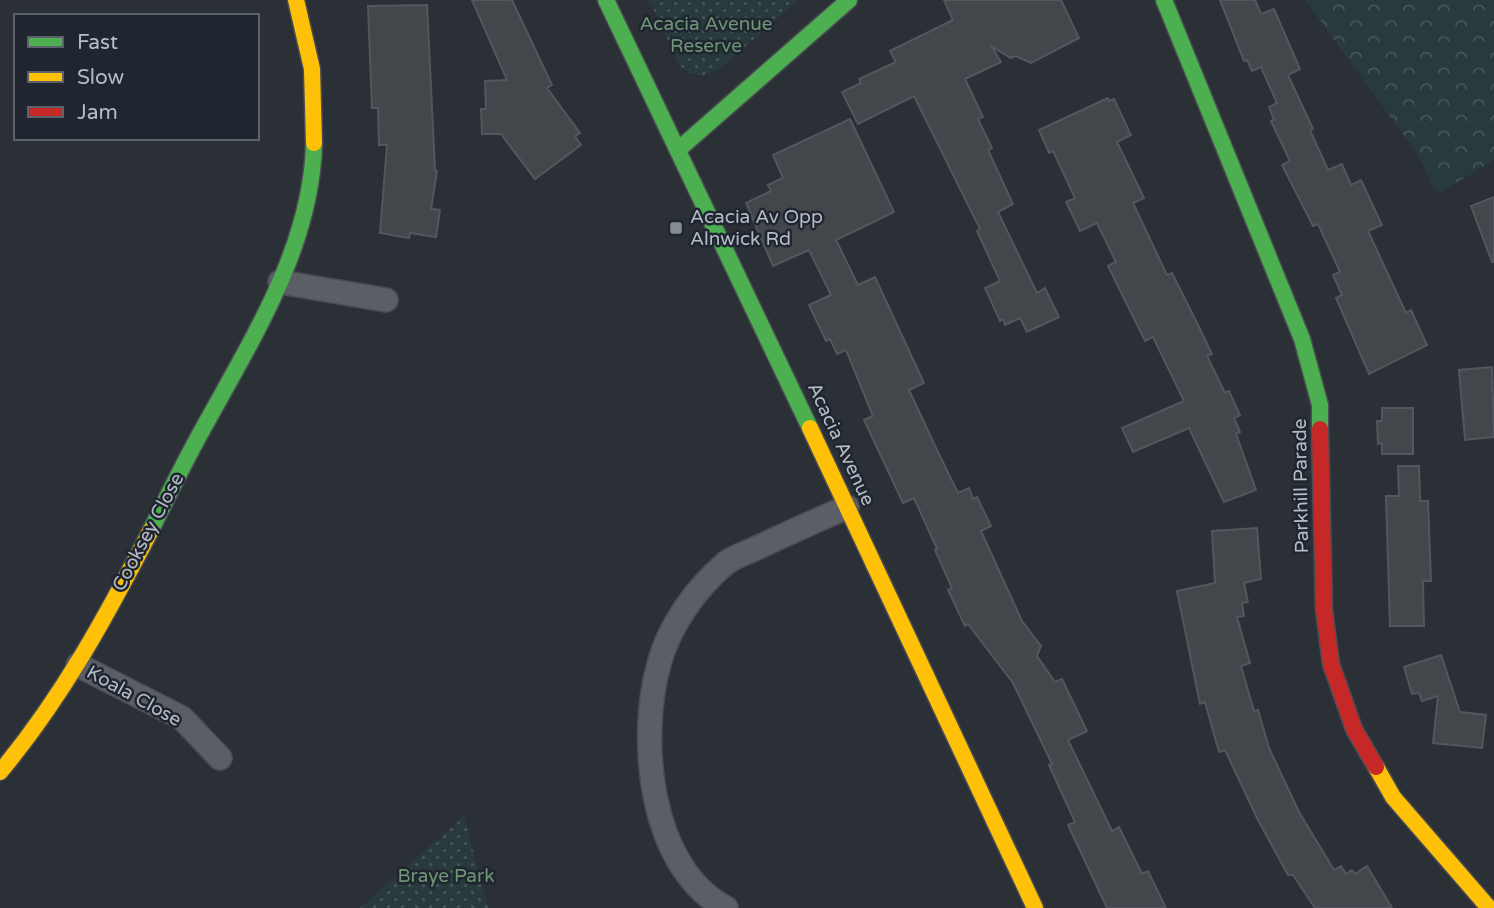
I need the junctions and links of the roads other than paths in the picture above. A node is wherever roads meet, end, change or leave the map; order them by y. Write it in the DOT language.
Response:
graph roads {
  1 [pos="296,0"];
  2 [pos="606,0"];
  3 [pos="849,0"];
  4 [pos="1164,0"];
  5 [pos="679,149"];
  6 [pos="280,282"];
  7 [pos="386,300"];
  8 [pos="846,507"];
  9 [pos="78,666"];
  10 [pos="220,758"];
  11 [pos="0,772"];
  12 [pos="726,908"];
  13 [pos="1035,908"];
  14 [pos="1489,908"];
  1 -- 6 [label="street, Cooksey Close"];
  2 -- 5 [label="street, Acacia Avenue"];
  3 -- 5 [label="street"];
  4 -- 14 [label="street, Parkhill Parade"];
  5 -- 8 [label="street, Acacia Avenue"];
  6 -- 7 [label="street"];
  6 -- 9 [label="street, Cooksey Close"];
  8 -- 12 [label="street"];
  8 -- 13 [label="street, Acacia Avenue"];
  9 -- 10 [label="street, Koala Close"];
  9 -- 11 [label="street, Cooksey Close"];
}
